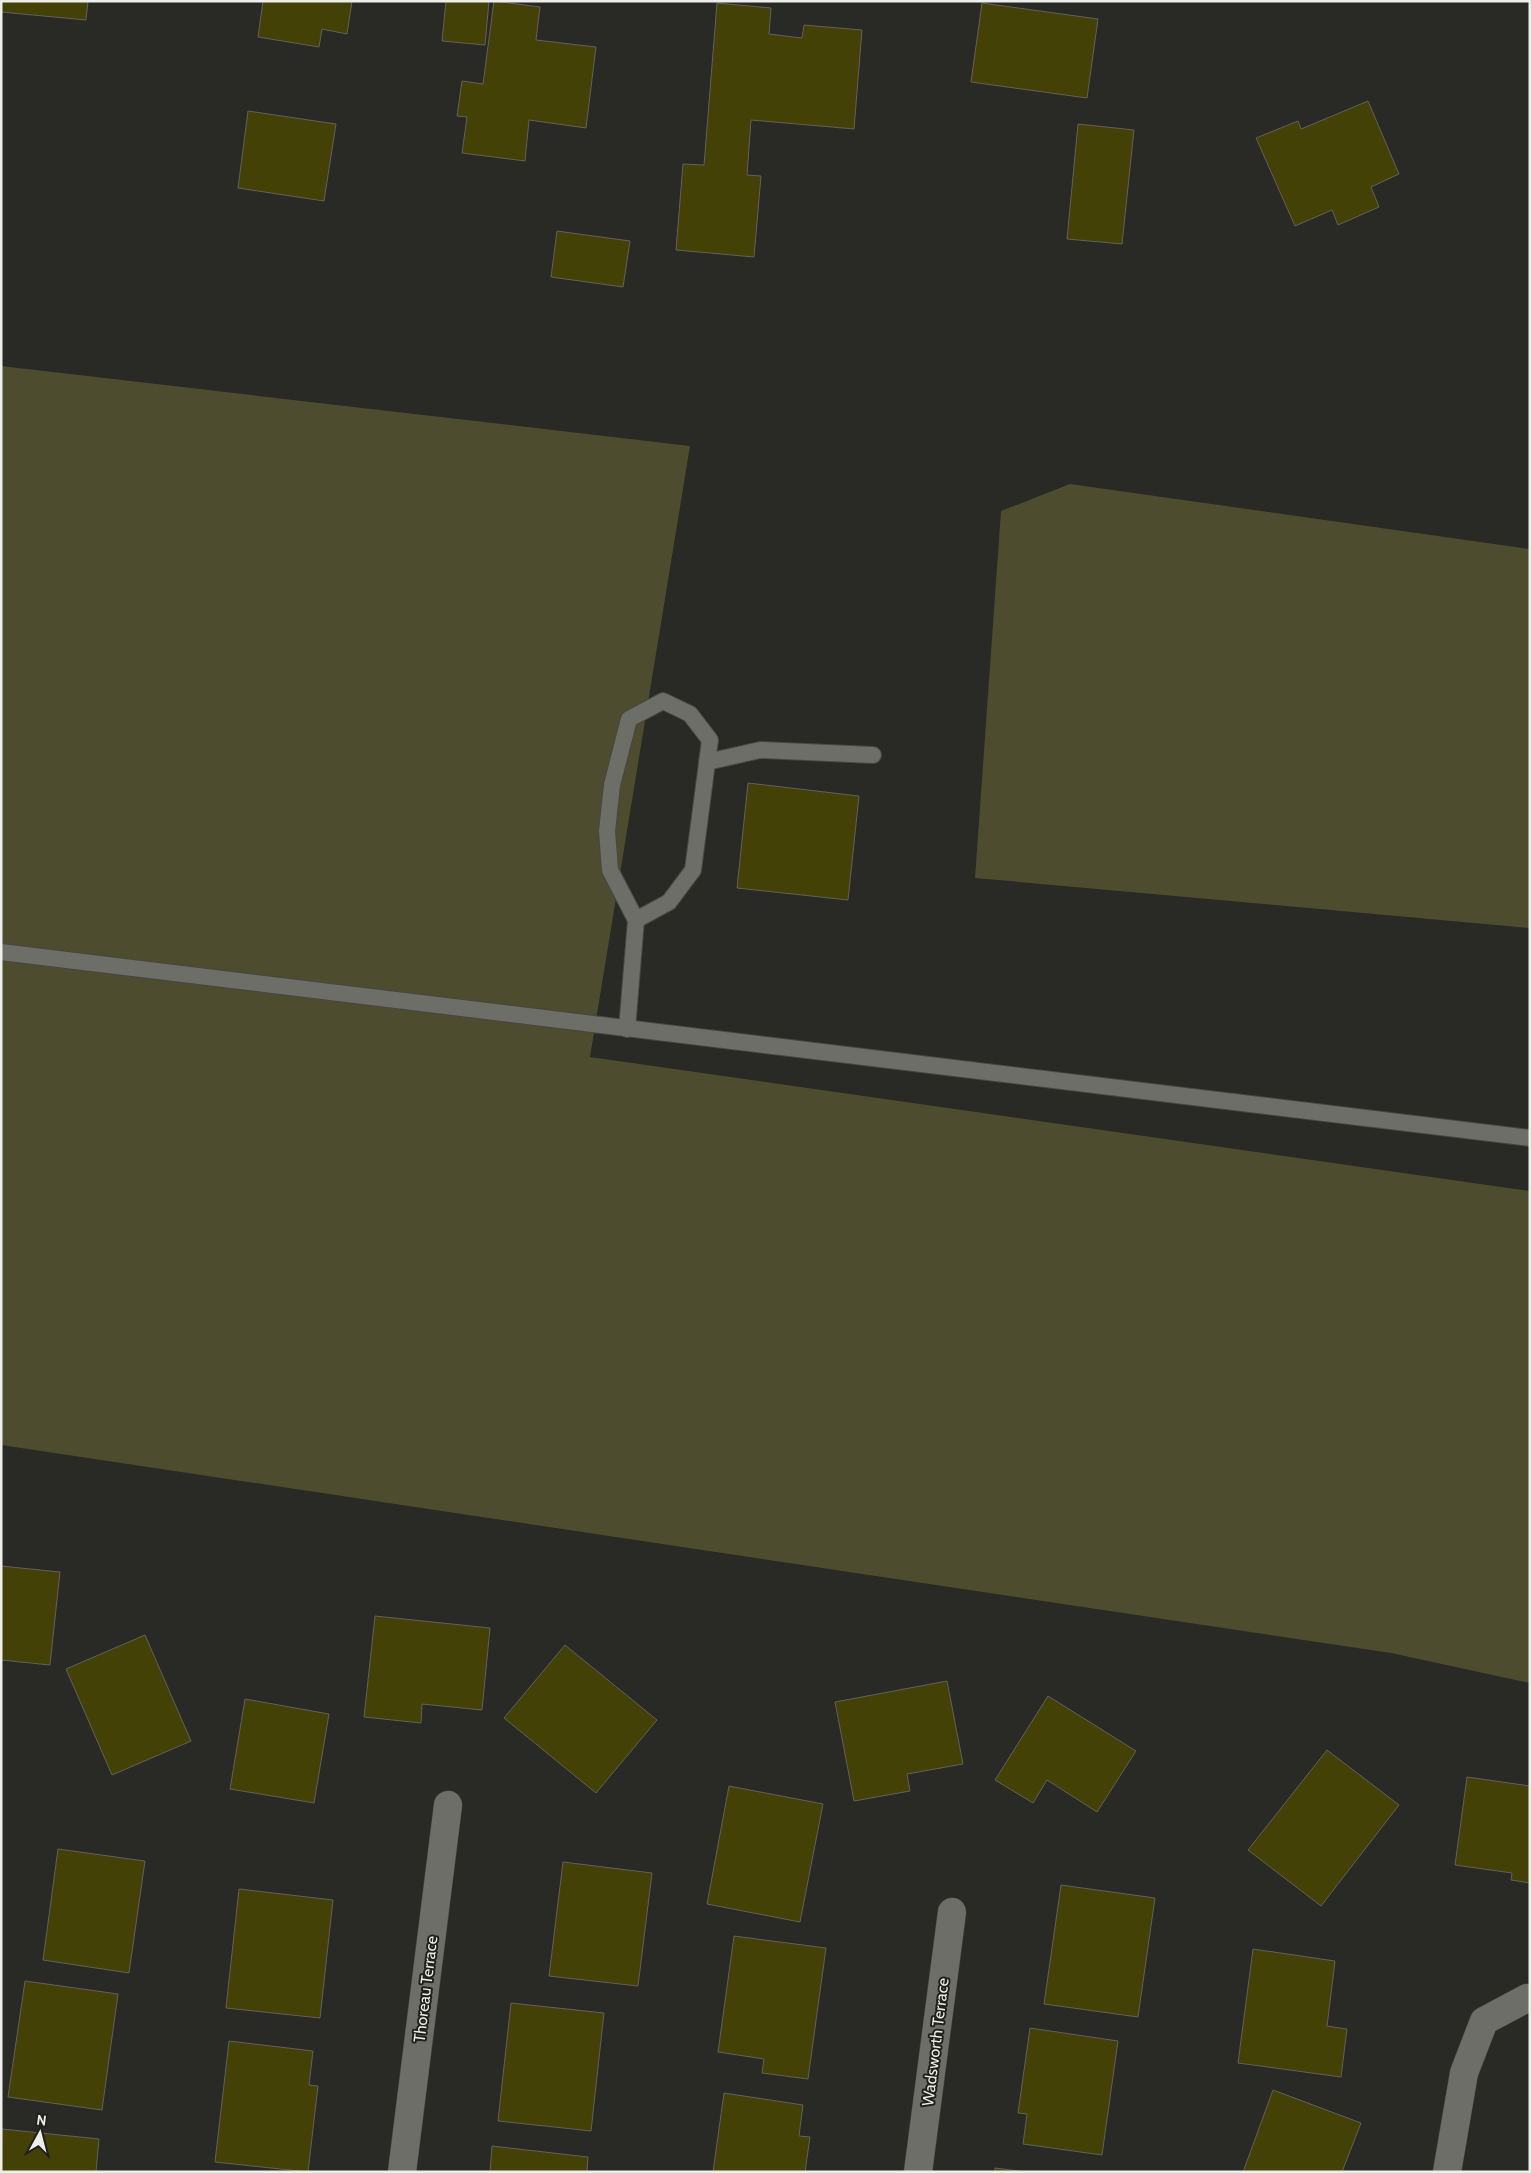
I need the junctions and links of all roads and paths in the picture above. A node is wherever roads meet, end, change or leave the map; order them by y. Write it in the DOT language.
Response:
graph roads {
  1 [pos="873,755"];
  2 [pos="707,762"];
  3 [pos="636,920"];
  4 [pos="1,952"];
  5 [pos="627,1029"];
  6 [pos="1530,1138"];
  7 [pos="448,1806"];
  8 [pos="952,1912"];
  9 [pos="1530,1998"];
  10 [pos="402,2172"];
  11 [pos="918,2172"];
  12 [pos="1447,2172"];
  1 -- 2 [label="lane"];
  2 -- 3 [label="lane"];
  2 -- 3 [label="lane"];
  3 -- 5 [label="lane"];
  4 -- 5 [label="lane"];
  5 -- 6 [label="lane"];
  7 -- 10 [label="street, Thoreau Terrace"];
  8 -- 11 [label="street, Wadsworth Terrace"];
  9 -- 12 [label="street"];
}
